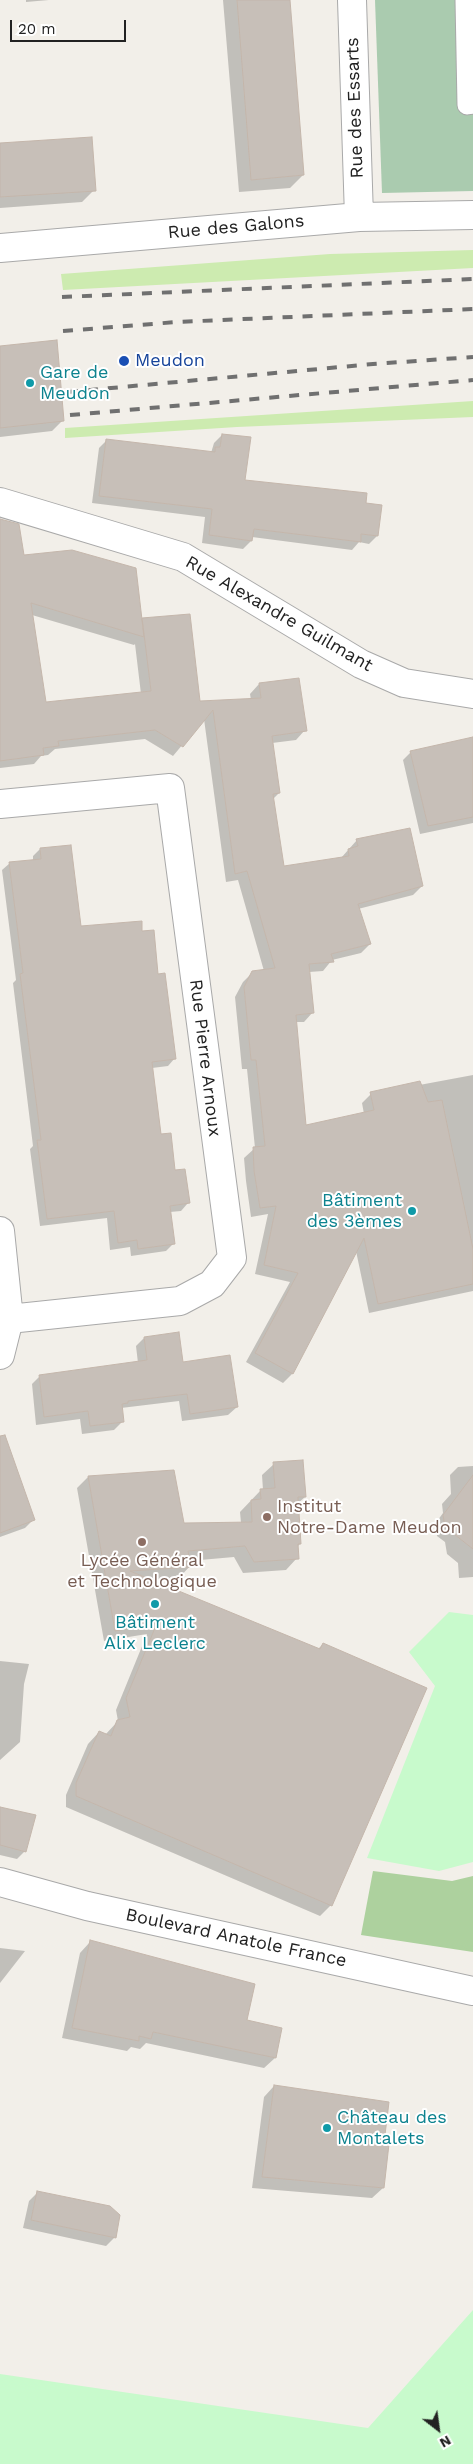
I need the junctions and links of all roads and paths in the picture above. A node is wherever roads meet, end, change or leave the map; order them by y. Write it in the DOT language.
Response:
graph roads {
  1 [pos="352,0"];
  2 [pos="464,0"];
  3 [pos="473,104"];
  4 [pos="473,215"];
  5 [pos="359,217"];
  6 [pos="0,248"];
  7 [pos="0,502"];
  8 [pos="473,694"];
  9 [pos="0,804"];
  10 [pos="0,1232"];
  11 [pos="9,1319"];
  12 [pos="0,1355"];
  13 [pos="0,1882"];
  14 [pos="473,1991"];
  1 -- 5 [label="street, Rue des Essarts"];
  2 -- 3 [label="lane"];
  4 -- 5 [label="street, Rue des Galons"];
  5 -- 6 [label="street, Rue des Galons"];
  7 -- 8 [label="street, Rue Alexandre Guilmant"];
  9 -- 11 [label="street, Rue Pierre Arnoux"];
  10 -- 11 [label="street"];
  11 -- 12 [label="street"];
  13 -- 14 [label="street, Boulevard Anatole France"];
}
